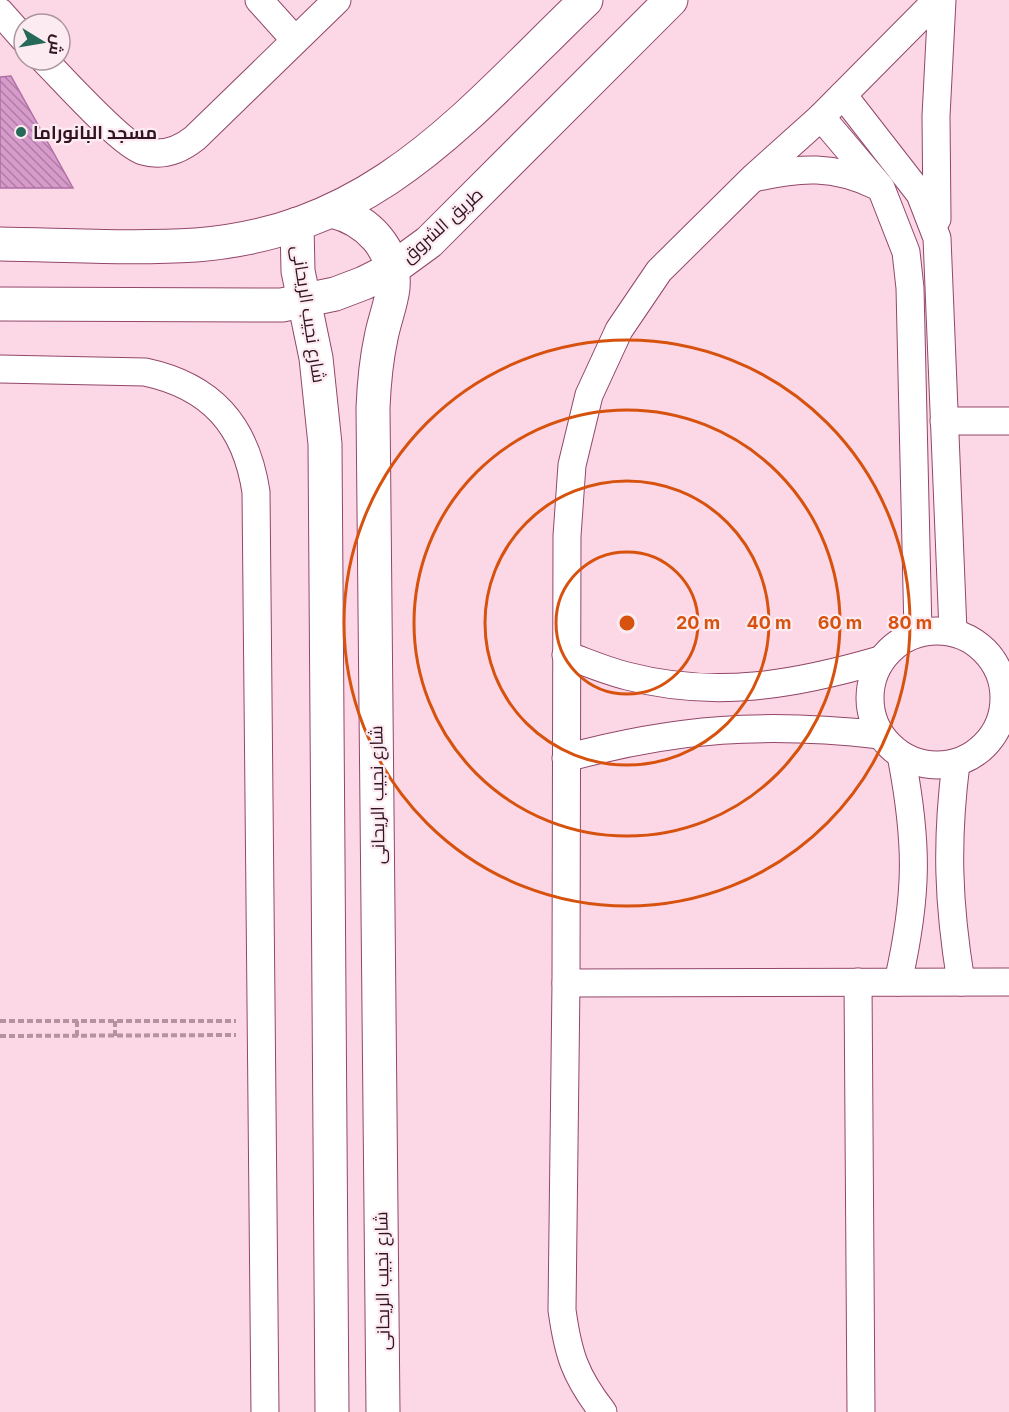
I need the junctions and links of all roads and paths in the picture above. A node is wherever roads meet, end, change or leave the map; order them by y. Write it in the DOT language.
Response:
graph roads {
  1 [pos="259,0"];
  2 [pos="336,0"];
  3 [pos="586,0"];
  4 [pos="671,0"];
  5 [pos="937,0"];
  6 [pos="942,0"];
  7 [pos="0,12"];
  8 [pos="12,26"];
  9 [pos="295,40"];
  10 [pos="56,72"];
  11 [pos="843,95"];
  12 [pos="821,117"];
  13 [pos="753,178"];
  14 [pos="881,188"];
  15 [pos="332,211"];
  16 [pos="297,224"];
  17 [pos="937,238"];
  18 [pos="0,244"];
  19 [pos="392,269"];
  20 [pos="304,301"];
  21 [pos="0,304"];
  22 [pos="0,369"];
  23 [pos="944,421"];
  24 [pos="1009,421"];
  25 [pos="374,500"];
  26 [pos="325,504"];
  27 [pos="918,632"];
  28 [pos="953,632"];
  29 [pos="566,655"];
  30 [pos="880,660"];
  31 [pos="1005,676"];
  32 [pos="1003,725"];
  33 [pos="880,735"];
  34 [pos="901,755"];
  35 [pos="566,758"];
  36 [pos="956,763"];
  37 [pos="378,876"];
  38 [pos="329,879"];
  39 [pos="858,982"];
  40 [pos="898,982"];
  41 [pos="961,982"];
  42 [pos="1009,982"];
  43 [pos="566,983"];
  44 [pos="0,1021"];
  45 [pos="77,1021"];
  46 [pos="115,1021"];
  47 [pos="261,1028"];
  48 [pos="0,1036"];
  49 [pos="77,1036"];
  50 [pos="115,1036"];
  51 [pos="265,1412"];
  52 [pos="332,1412"];
  53 [pos="383,1412"];
  54 [pos="603,1412"];
  55 [pos="861,1412"];
  1 -- 9 [label="street"];
  2 -- 9 [label="street"];
  3 -- 15 [label="street"];
  4 -- 19 [label="street, طريق الشروق"];
  5 -- 11 [label="street"];
  6 -- 17 [label="street"];
  7 -- 8 [label="street"];
  9 -- 10 [label="street"];
  11 -- 12 [label="street"];
  11 -- 17 [label="street"];
  12 -- 13 [label="street"];
  12 -- 14 [label="street"];
  13 -- 14 [label="street"];
  13 -- 29 [label="street"];
  14 -- 27 [label="street"];
  15 -- 16 [label="street"];
  15 -- 19 [label="street, شارع نجيب الريحانى"];
  16 -- 18 [label="street"];
  16 -- 20 [label="street, شارع نجيب الريحانى"];
  17 -- 23 [label="street"];
  19 -- 20 [label="street, طريق الشروق"];
  19 -- 25 [label="street, شارع نجيب الريحانى"];
  20 -- 21 [label="street, طريق الشروق"];
  20 -- 26 [label="street, شارع نجيب الريحانى"];
  22 -- 47 [label="street"];
  23 -- 24 [label="street"];
  23 -- 28 [label="street"];
  25 -- 26 [label="street"];
  25 -- 37 [label="street, شارع نجيب الريحانى"];
  26 -- 38 [label="street, شارع نجيب الريحانى"];
  27 -- 28 [label="street"];
  27 -- 30 [label="street"];
  28 -- 31 [label="street"];
  29 -- 30 [label="street"];
  29 -- 35 [label="street"];
  30 -- 33 [label="street"];
  31 -- 32 [label="street"];
  32 -- 36 [label="street"];
  33 -- 34 [label="street"];
  33 -- 35 [label="street"];
  34 -- 36 [label="street"];
  34 -- 40 [label="street"];
  35 -- 43 [label="street"];
  36 -- 41 [label="street"];
  37 -- 38 [label="street"];
  37 -- 53 [label="street, شارع نجيب الريحانى"];
  38 -- 52 [label="street, شارع نجيب الريحانى"];
  39 -- 40 [label="street"];
  39 -- 43 [label="street"];
  39 -- 55 [label="street"];
  40 -- 41 [label="street"];
  41 -- 42 [label="street"];
  43 -- 54 [label="street"];
  44 -- 45 [label="path"];
  45 -- 46 [label="path"];
  45 -- 49 [label="path"];
  46 -- 47 [label="path"];
  46 -- 50 [label="path"];
  47 -- 50 [label="path"];
  47 -- 51 [label="street"];
  48 -- 49 [label="path"];
  49 -- 50 [label="path"];
}
